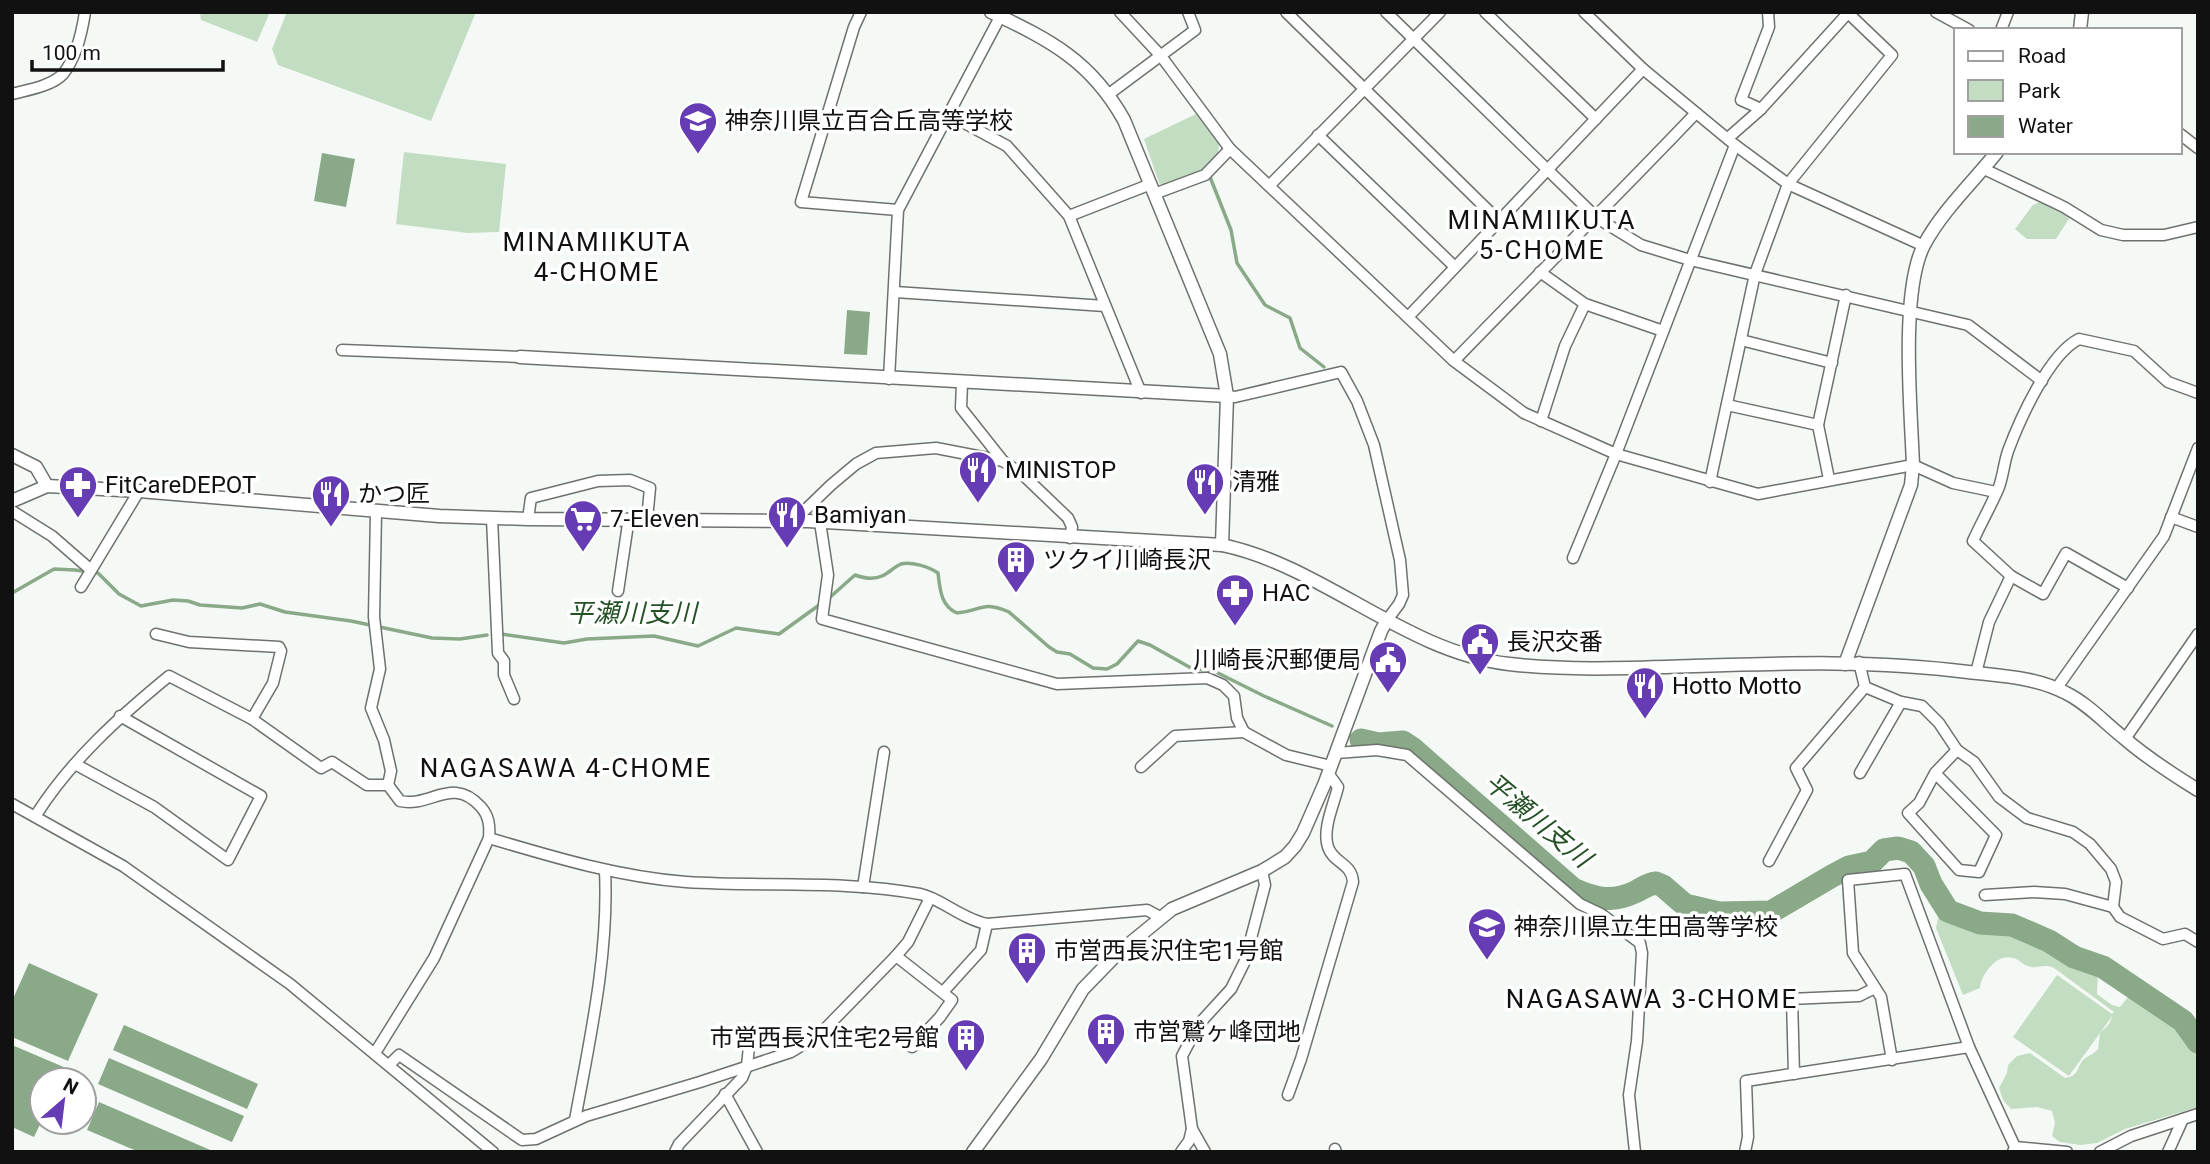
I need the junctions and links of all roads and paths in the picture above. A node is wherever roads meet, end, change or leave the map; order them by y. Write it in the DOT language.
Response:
graph roads {
  1 [pos="85,12"];
  2 [pos="861,12"];
  3 [pos="1120,12"];
  4 [pos="1188,12"];
  5 [pos="1286,12"];
  6 [pos="1386,12"];
  7 [pos="1440,12"];
  8 [pos="1485,12"];
  9 [pos="1584,12"];
  10 [pos="1768,12"];
  11 [pos="1936,12"];
  12 [pos="1847,13"];
  13 [pos="996,14"];
  14 [pos="1965,28"];
  15 [pos="1412,40"];
  16 [pos="1161,57"];
  17 [pos="1643,69"];
  18 [pos="1366,89"];
  19 [pos="12,94"];
  20 [pos="1110,94"];
  21 [pos="1761,109"];
  22 [pos="1696,113"];
  23 [pos="948,114"];
  24 [pos="1596,119"];
  25 [pos="1318,135"];
  26 [pos="2182,136"];
  27 [pos="1731,141"];
  28 [pos="2198,148"];
  29 [pos="1230,149"];
  30 [pos="1995,154"];
  31 [pos="1984,169"];
  32 [pos="1547,171"];
  33 [pos="1788,184"];
  34 [pos="1270,185"];
  35 [pos="1152,189"];
  36 [pos="898,210"];
  37 [pos="1069,216"];
  38 [pos="1597,218"];
  39 [pos="1499,221"];
  40 [pos="2198,227"];
  41 [pos="1924,246"];
  42 [pos="1690,260"];
  43 [pos="1455,267"];
  44 [pos="1540,272"];
  45 [pos="1755,274"];
  46 [pos="895,292"];
  47 [pos="1846,295"];
  48 [pos="1585,304"];
  49 [pos="1105,306"];
  50 [pos="1910,311"];
  51 [pos="1408,317"];
  52 [pos="1663,331"];
  53 [pos="1741,340"];
  54 [pos="342,350"];
  55 [pos="520,357"];
  56 [pos="1454,361"];
  57 [pos="1832,363"];
  58 [pos="889,379"];
  59 [pos="2042,381"];
  60 [pos="962,383"];
  61 [pos="1141,393"];
  62 [pos="2198,393"];
  63 [pos="1227,396"];
  64 [pos="1727,405"];
  65 [pos="1541,421"];
  66 [pos="1818,425"];
  67 [pos="2198,448"];
  68 [pos="1616,454"];
  69 [pos="12,455"];
  70 [pos="1003,461"];
  71 [pos="1913,465"];
  72 [pos="1829,479"];
  73 [pos="1710,482"];
  74 [pos="47,486"];
  75 [pos="139,491"];
  76 [pos="1996,492"];
  77 [pos="12,501"];
  78 [pos="12,511"];
  79 [pos="374,511"];
  80 [pos="2171,517"];
  81 [pos="492,518"];
  82 [pos="528,520"];
  83 [pos="627,520"];
  84 [pos="647,520"];
  85 [pos="800,521"];
  86 [pos="820,522"];
  87 [pos="2198,527"];
  88 [pos="1070,538"];
  89 [pos="1222,545"];
  90 [pos="1573,558"];
  91 [pos="90,573"];
  92 [pos="2011,576"];
  93 [pos="81,587"];
  94 [pos="2128,588"];
  95 [pos="618,591"];
  96 [pos="1387,620"];
  97 [pos="156,634"];
  98 [pos="2198,634"];
  99 [pos="1859,662"];
  100 [pos="1845,664"];
  101 [pos="1976,673"];
  102 [pos="1865,687"];
  103 [pos="2056,689"];
  104 [pos="514,699"];
  105 [pos="1901,702"];
  106 [pos="120,716"];
  107 [pos="252,719"];
  108 [pos="1244,732"];
  109 [pos="2125,739"];
  110 [pos="1957,750"];
  111 [pos="884,752"];
  112 [pos="1334,759"];
  113 [pos="75,764"];
  114 [pos="1142,767"];
  115 [pos="1860,773"];
  116 [pos="1934,774"];
  117 [pos="388,785"];
  118 [pos="2198,790"];
  119 [pos="12,804"];
  120 [pos="36,815"];
  121 [pos="489,838"];
  122 [pos="1769,861"];
  123 [pos="605,870"];
  124 [pos="1262,871"];
  125 [pos="863,887"];
  126 [pos="1985,895"];
  127 [pos="930,898"];
  128 [pos="2113,907"];
  129 [pos="1160,917"];
  130 [pos="988,924"];
  131 [pos="2198,942"];
  132 [pos="896,956"];
  133 [pos="1875,988"];
  134 [pos="943,992"];
  135 [pos="1792,999"];
  136 [pos="1765,1000"];
  137 [pos="750,1037"];
  138 [pos="912,1047"];
  139 [pos="1969,1047"];
  140 [pos="375,1054"];
  141 [pos="1892,1060"];
  142 [pos="389,1065"];
  143 [pos="747,1066"];
  144 [pos="1794,1074"];
  145 [pos="725,1094"];
  146 [pos="1288,1094"];
  147 [pos="2198,1114"];
  148 [pos="2183,1119"];
  149 [pos="575,1120"];
  150 [pos="1192,1129"];
  151 [pos="2014,1149"];
  152 [pos="493,1152"];
  153 [pos="675,1152"];
  154 [pos="757,1152"];
  155 [pos="973,1152"];
  156 [pos="1181,1152"];
  157 [pos="1205,1152"];
  158 [pos="1635,1152"];
  159 [pos="1745,1152"];
  160 [pos="2067,1152"];
  161 [pos="2100,1152"];
  162 [pos="2168,1152"];
  1 -- 19 [label="street"];
  2 -- 36 [label="street"];
  3 -- 16 [label="street"];
  4 -- 16 [label="street"];
  5 -- 18 [label="street"];
  6 -- 15 [label="street"];
  7 -- 15 [label="street"];
  8 -- 24 [label="street"];
  9 -- 17 [label="street"];
  10 -- 21 [label="street"];
  11 -- 14 [label="street"];
  12 -- 21 [label="street"];
  12 -- 33 [label="street"];
  13 -- 20 [label="street"];
  13 -- 23 [label="street"];
  15 -- 18 [label="street"];
  15 -- 32 [label="street"];
  16 -- 20 [label="street"];
  16 -- 29 [label="street"];
  17 -- 22 [label="street"];
  17 -- 24 [label="street"];
  18 -- 25 [label="street"];
  18 -- 39 [label="street"];
  20 -- 35 [label="street"];
  21 -- 27 [label="street"];
  22 -- 27 [label="street"];
  22 -- 38 [label="street"];
  23 -- 36 [label="street"];
  23 -- 37 [label="street"];
  24 -- 32 [label="street"];
  25 -- 34 [label="street"];
  25 -- 43 [label="street"];
  26 -- 28 [label="street"];
  27 -- 33 [label="street"];
  27 -- 42 [label="street"];
  29 -- 34 [label="street"];
  29 -- 35 [label="street"];
  30 -- 31 [label="street"];
  31 -- 40 [label="street"];
  31 -- 41 [label="street"];
  32 -- 38 [label="street"];
  32 -- 39 [label="street"];
  33 -- 41 [label="street"];
  33 -- 45 [label="street"];
  34 -- 51 [label="street"];
  35 -- 37 [label="street"];
  35 -- 63 [label="street"];
  36 -- 46 [label="street"];
  37 -- 49 [label="street"];
  38 -- 42 [label="street"];
  38 -- 44 [label="street"];
  39 -- 43 [label="street"];
  41 -- 50 [label="street"];
  42 -- 45 [label="street"];
  42 -- 52 [label="street"];
  43 -- 51 [label="street"];
  44 -- 48 [label="street"];
  44 -- 56 [label="street"];
  45 -- 47 [label="street"];
  45 -- 53 [label="street"];
  46 -- 49 [label="street"];
  46 -- 58 [label="street"];
  47 -- 50 [label="street"];
  47 -- 57 [label="street"];
  48 -- 52 [label="street"];
  48 -- 65 [label="street"];
  49 -- 61 [label="street"];
  50 -- 59 [label="street"];
  50 -- 71 [label="street"];
  51 -- 56 [label="street"];
  52 -- 68 [label="street"];
  53 -- 57 [label="street"];
  53 -- 64 [label="street"];
  54 -- 55 [label="street"];
  55 -- 58 [label="street"];
  56 -- 65 [label="street"];
  57 -- 66 [label="street"];
  58 -- 60 [label="street"];
  59 -- 62 [label="street"];
  59 -- 76 [label="street"];
  60 -- 61 [label="street"];
  60 -- 70 [label="street"];
  61 -- 63 [label="street"];
  63 -- 89 [label="street"];
  63 -- 96 [label="street"];
  64 -- 66 [label="street"];
  64 -- 73 [label="street"];
  65 -- 68 [label="street"];
  66 -- 72 [label="street"];
  67 -- 80 [label="street"];
  68 -- 73 [label="street"];
  68 -- 90 [label="street"];
  69 -- 74 [label="street"];
  70 -- 85 [label="street"];
  70 -- 88 [label="street"];
  71 -- 72 [label="street"];
  71 -- 76 [label="street"];
  71 -- 100 [label="street"];
  72 -- 73 [label="street"];
  74 -- 75 [label="street"];
  74 -- 77 [label="street"];
  75 -- 79 [label="street"];
  75 -- 91 [label="street"];
  76 -- 92 [label="street"];
  78 -- 91 [label="street"];
  79 -- 81 [label="street"];
  79 -- 117 [label="street"];
  80 -- 87 [label="street"];
  80 -- 94 [label="street"];
  81 -- 82 [label="street"];
  81 -- 104 [label="street"];
  82 -- 83 [label="street"];
  82 -- 84 [label="street"];
  83 -- 84 [label="street"];
  83 -- 95 [label="street"];
  84 -- 85 [label="street"];
  85 -- 86 [label="street"];
  86 -- 88 [label="street"];
  86 -- 108 [label="street"];
  88 -- 89 [label="street"];
  89 -- 96 [label="street"];
  91 -- 93 [label="street"];
  92 -- 94 [label="street"];
  92 -- 101 [label="street"];
  94 -- 103 [label="street"];
  96 -- 100 [label="street"];
  96 -- 112 [label="street"];
  97 -- 107 [label="street"];
  98 -- 109 [label="street"];
  99 -- 100 [label="street"];
  99 -- 101 [label="street"];
  99 -- 102 [label="street"];
  101 -- 103 [label="street"];
  102 -- 105 [label="street"];
  102 -- 122 [label="street"];
  103 -- 109 [label="street"];
  105 -- 110 [label="street"];
  105 -- 115 [label="street"];
  106 -- 107 [label="street"];
  106 -- 113 [label="street"];
  106 -- 113 [label="street"];
  107 -- 117 [label="street"];
  108 -- 112 [label="street"];
  108 -- 114 [label="street"];
  109 -- 118 [label="street"];
  110 -- 116 [label="street"];
  110 -- 128 [label="street"];
  111 -- 125 [label="street"];
  112 -- 124 [label="street"];
  112 -- 146 [label="street"];
  112 -- 158 [label="street"];
  113 -- 120 [label="street"];
  116 -- 116 [label="street"];
  117 -- 121 [label="street"];
  119 -- 120 [label="street"];
  120 -- 140 [label="street"];
  121 -- 123 [label="street"];
  121 -- 140 [label="street"];
  123 -- 125 [label="street"];
  123 -- 149 [label="street"];
  124 -- 129 [label="street"];
  124 -- 150 [label="street"];
  125 -- 127 [label="street"];
  126 -- 128 [label="street"];
  127 -- 130 [label="street"];
  127 -- 132 [label="street"];
  128 -- 131 [label="street"];
  129 -- 130 [label="street"];
  129 -- 155 [label="street"];
  130 -- 134 [label="street"];
  132 -- 134 [label="street"];
  132 -- 143 [label="street"];
  133 -- 135 [label="street"];
  133 -- 139 [label="street"];
  133 -- 141 [label="street"];
  134 -- 138 [label="street"];
  135 -- 136 [label="street"];
  135 -- 144 [label="street"];
  137 -- 143 [label="street"];
  139 -- 141 [label="street"];
  139 -- 151 [label="street"];
  140 -- 142 [label="street"];
  141 -- 144 [label="street"];
  142 -- 149 [label="street"];
  142 -- 152 [label="street"];
  143 -- 145 [label="street"];
  143 -- 149 [label="street"];
  144 -- 159 [label="street"];
  145 -- 153 [label="street"];
  145 -- 154 [label="street"];
  147 -- 148 [label="street"];
  148 -- 161 [label="street"];
  148 -- 162 [label="street"];
  150 -- 156 [label="street"];
  150 -- 157 [label="street"];
  151 -- 160 [label="street"];
}
